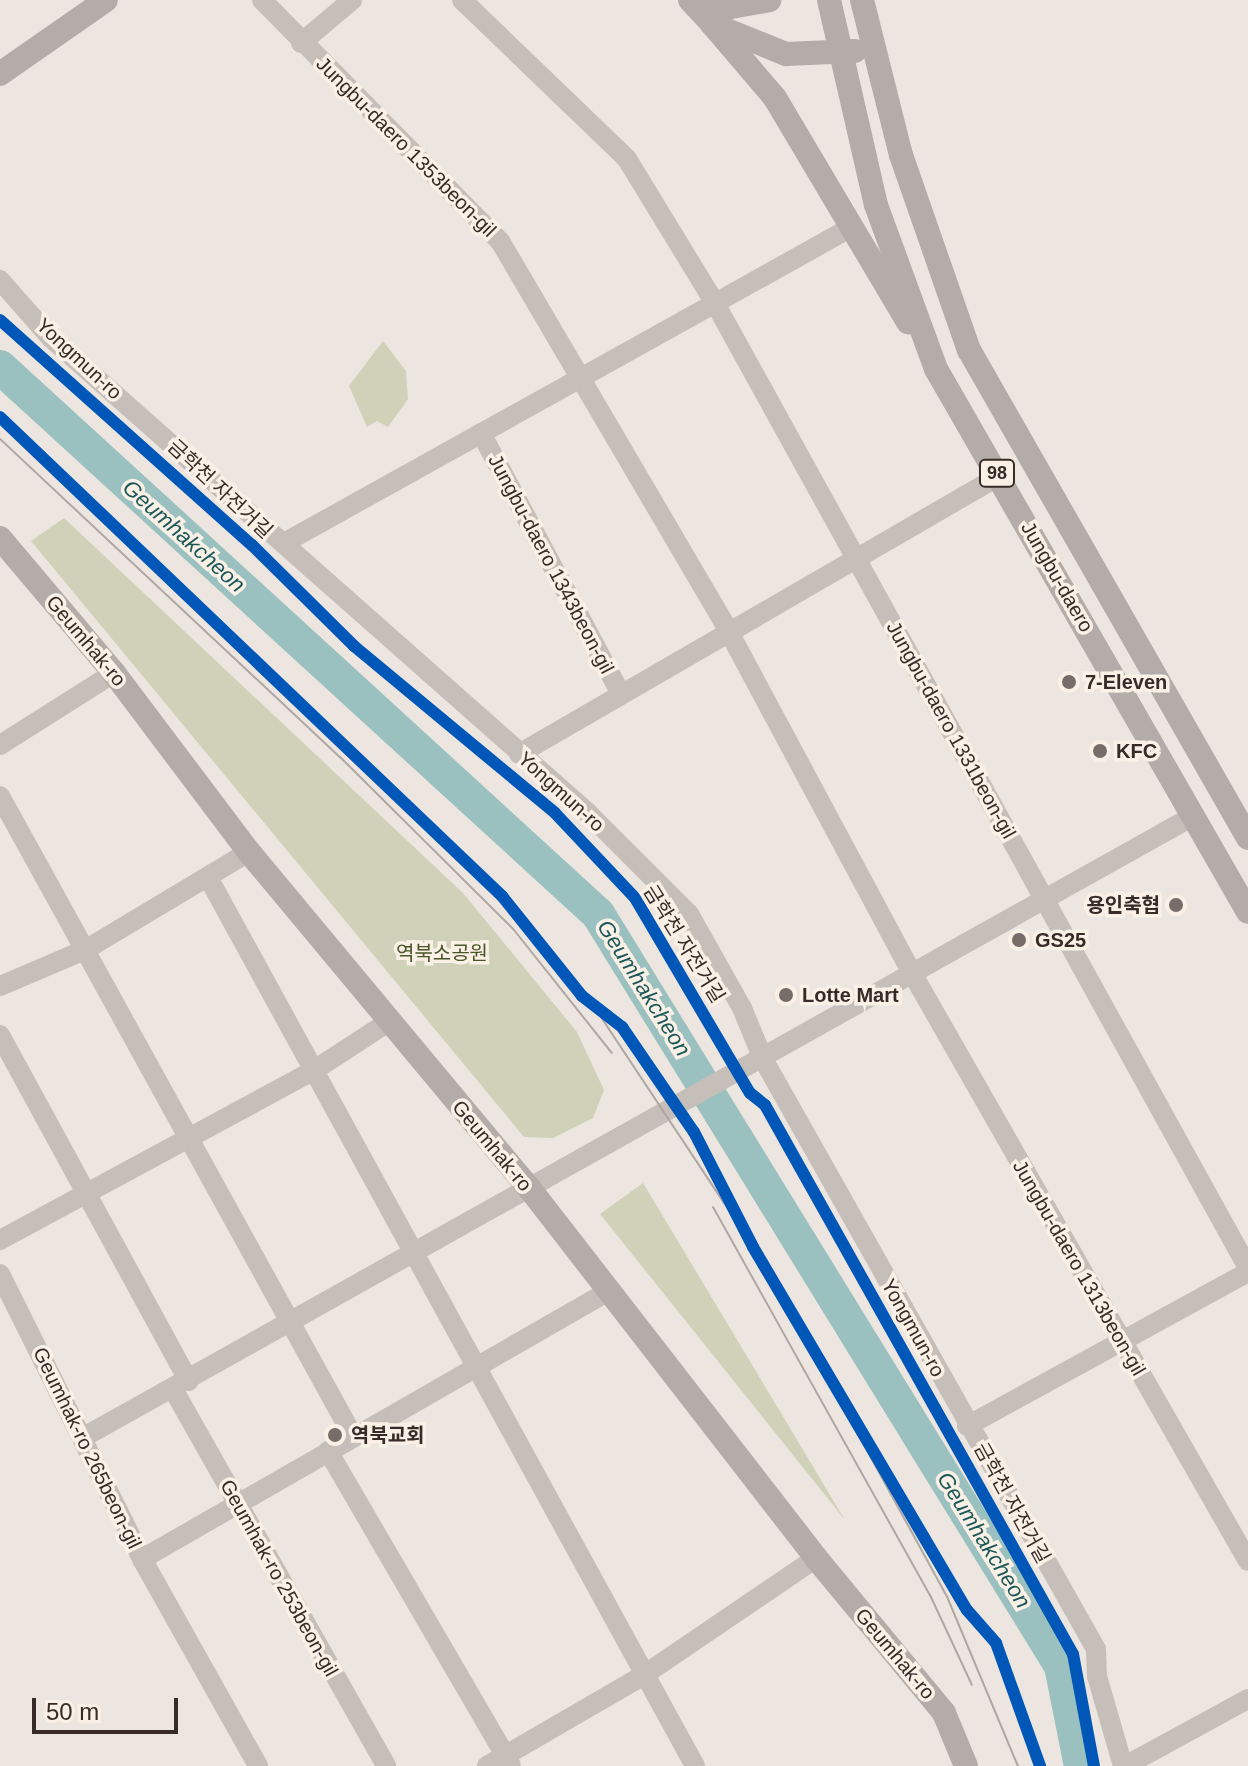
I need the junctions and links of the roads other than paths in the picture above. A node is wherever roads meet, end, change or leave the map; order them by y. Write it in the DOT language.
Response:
graph roads {
  1 [pos="106,0"];
  2 [pos="262,0"];
  3 [pos="352,0"];
  4 [pos="462,0"];
  5 [pos="690,0"];
  6 [pos="769,0"];
  7 [pos="829,0"];
  8 [pos="862,0"];
  9 [pos="711,12"];
  10 [pos="301,43"];
  11 [pos="874,48"];
  12 [pos="843,53"];
  13 [pos="0,74"];
  14 [pos="850,228"];
  15 [pos="0,280"];
  16 [pos="716,305"];
  17 [pos="936,369"];
  18 [pos="578,379"];
  19 [pos="481,433"];
  20 [pos="999,476"];
  21 [pos="0,538"];
  22 [pos="284,543"];
  23 [pos="856,558"];
  24 [pos="729,632"];
  25 [pos="114,673"];
  26 [pos="621,694"];
  27 [pos="0,745"];
  28 [pos="519,754"];
  29 [pos="0,796"];
  30 [pos="1195,815"];
  31 [pos="1248,838"];
  32 [pos="249,852"];
  33 [pos="209,879"];
  34 [pos="1046,901"];
  35 [pos="1248,912"];
  36 [pos="85,950"];
  37 [pos="912,973"];
  38 [pos="0,986"];
  39 [pos="388,1022"];
  40 [pos="0,1035"];
  41 [pos="763,1059"];
  42 [pos="316,1069"];
  43 [pos="188,1138"];
  44 [pos="530,1189"];
  45 [pos="86,1193"];
  46 [pos="0,1240"];
  47 [pos="410,1255"];
  48 [pos="1248,1270"];
  49 [pos="0,1274"];
  50 [pos="607,1292"];
  51 [pos="290,1322"];
  52 [pos="1121,1342"];
  53 [pos="475,1365"];
  54 [pos="181,1385"];
  55 [pos="967,1426"];
  56 [pos="353,1436"];
  57 [pos="82,1438"];
  58 [pos="328,1451"];
  59 [pos="237,1503"];
  60 [pos="816,1558"];
  61 [pos="142,1559"];
  62 [pos="1248,1561"];
  63 [pos="644,1675"];
  64 [pos="1248,1699"];
  65 [pos="509,1761"];
  66 [pos="258,1766"];
  67 [pos="386,1766"];
  68 [pos="487,1766"];
  69 [pos="695,1766"];
  70 [pos="966,1766"];
  71 [pos="1124,1766"];
  1 -- 13 [label="main road"];
  2 -- 10 [label="street, Jungbu-daero 1353beon-gil"];
  3 -- 10 [label="street, Jungbu-daero 1353beon-gil"];
  4 -- 16 [label="street"];
  5 -- 9 [label="main road"];
  6 -- 9 [label="main road"];
  7 -- 12 [label="main road, Jungbu-daero / 98"];
  8 -- 11 [label="main road, Jungbu-daero / 98"];
  9 -- 12 [label="main road"];
  9 -- 14 [label="main road"];
  10 -- 18 [label="street, Jungbu-daero 1353beon-gil"];
  11 -- 12 [label="main road"];
  11 -- 31 [label="main road, Jungbu-daero / 98"];
  12 -- 17 [label="main road, Jungbu-daero / 98"];
  14 -- 16 [label="street"];
  14 -- 17 [label="main road"];
  15 -- 22 [label="street, Yongmun-ro"];
  16 -- 18 [label="street"];
  16 -- 23 [label="street"];
  17 -- 20 [label="main road, Jungbu-daero / 98"];
  18 -- 19 [label="street"];
  18 -- 24 [label="street"];
  19 -- 22 [label="street"];
  19 -- 26 [label="street, Jungbu-daero 1343beon-gil"];
  20 -- 23 [label="street, Jungbu-daero 1343beon-gil"];
  20 -- 30 [label="main road, Jungbu-daero / 98"];
  21 -- 25 [label="main road, Geumhak-ro"];
  22 -- 28 [label="street, Yongmun-ro"];
  23 -- 24 [label="street, Jungbu-daero 1343beon-gil"];
  23 -- 34 [label="street, Jungbu-daero 1331beon-gil"];
  24 -- 26 [label="street, Jungbu-daero 1343beon-gil"];
  24 -- 37 [label="street"];
  25 -- 27 [label="street"];
  25 -- 32 [label="main road, Geumhak-ro"];
  26 -- 28 [label="street, Jungbu-daero 1343beon-gil"];
  28 -- 41 [label="street, Yongmun-ro"];
  29 -- 36 [label="street"];
  30 -- 34 [label="street"];
  30 -- 35 [label="main road, Jungbu-daero / 98"];
  32 -- 33 [label="street"];
  32 -- 39 [label="main road, Geumhak-ro"];
  33 -- 36 [label="street"];
  33 -- 42 [label="street"];
  34 -- 37 [label="street"];
  34 -- 48 [label="street"];
  36 -- 38 [label="street"];
  36 -- 43 [label="street"];
  37 -- 41 [label="street"];
  37 -- 52 [label="street, Jungbu-daero 1313beon-gil"];
  39 -- 42 [label="street"];
  39 -- 44 [label="main road, Geumhak-ro"];
  40 -- 45 [label="street, Geumhak-ro 253beon-gil"];
  41 -- 44 [label="street"];
  41 -- 55 [label="street, Yongmun-ro"];
  42 -- 43 [label="street"];
  42 -- 47 [label="street"];
  43 -- 45 [label="street"];
  43 -- 51 [label="street"];
  44 -- 47 [label="street"];
  44 -- 50 [label="main road, Geumhak-ro"];
  45 -- 46 [label="street"];
  45 -- 54 [label="street, Geumhak-ro 253beon-gil"];
  47 -- 51 [label="street"];
  47 -- 53 [label="street"];
  48 -- 52 [label="street"];
  49 -- 57 [label="street, Geumhak-ro 265beon-gil"];
  50 -- 53 [label="street, Geumhak-ro 265beon-gil"];
  50 -- 60 [label="main road, Geumhak-ro"];
  51 -- 54 [label="street"];
  51 -- 56 [label="street"];
  52 -- 55 [label="street"];
  52 -- 62 [label="street, Jungbu-daero 1313beon-gil"];
  53 -- 56 [label="street, Geumhak-ro 265beon-gil"];
  53 -- 63 [label="street"];
  54 -- 57 [label="street"];
  54 -- 59 [label="street, Geumhak-ro 253beon-gil"];
  55 -- 71 [label="street, Yongmun-ro"];
  56 -- 58 [label="street, Geumhak-ro 265beon-gil"];
  57 -- 61 [label="street, Geumhak-ro 265beon-gil"];
  58 -- 59 [label="street, Geumhak-ro 265beon-gil"];
  58 -- 65 [label="street"];
  59 -- 61 [label="street, Geumhak-ro 265beon-gil"];
  59 -- 67 [label="street, Geumhak-ro 253beon-gil"];
  60 -- 63 [label="street"];
  60 -- 70 [label="main road, Geumhak-ro"];
  61 -- 66 [label="street"];
  63 -- 65 [label="street"];
  63 -- 69 [label="street"];
  64 -- 71 [label="street"];
  65 -- 68 [label="street"];
}
